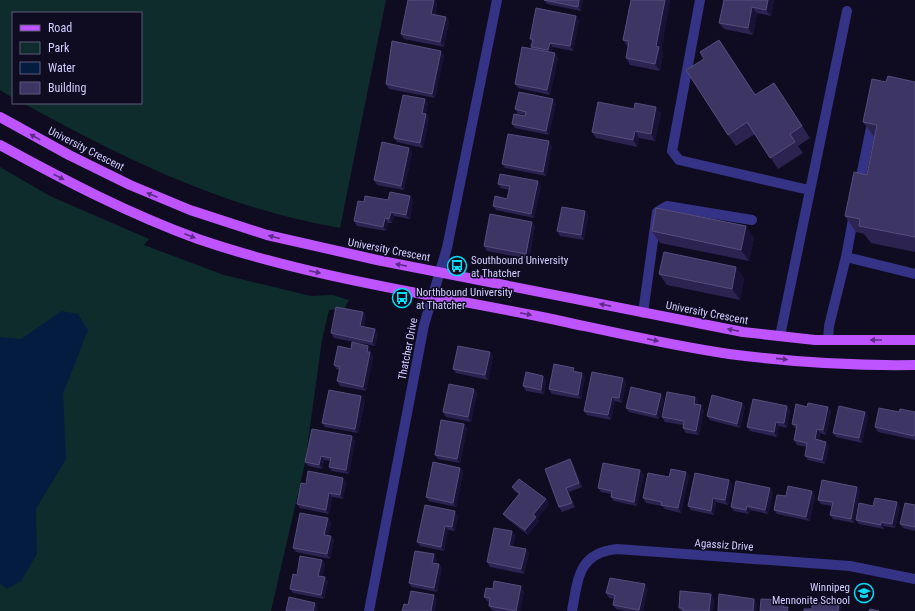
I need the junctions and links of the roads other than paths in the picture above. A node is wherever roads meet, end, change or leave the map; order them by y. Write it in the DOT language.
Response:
graph roads {
  1 [pos="497,0"];
  2 [pos="700,0"];
  3 [pos="847,11"];
  4 [pos="873,116"];
  5 [pos="0,117"];
  6 [pos="0,145"];
  7 [pos="809,190"];
  8 [pos="752,220"];
  9 [pos="846,257"];
  10 [pos="440,272"];
  11 [pos="915,274"];
  12 [pos="433,296"];
  13 [pos="643,312"];
  14 [pos="780,336"];
  15 [pos="828,340"];
  16 [pos="915,340"];
  17 [pos="915,365"];
  18 [pos="915,579"];
  19 [pos="370,611"];
  20 [pos="572,611"];
  1 -- 10 [label="street, Thatcher Drive"];
  2 -- 7 [label="street"];
  3 -- 7 [label="street"];
  4 -- 9 [label="street"];
  10 -- 5 [label="main road, University Crescent, one-way"];
  6 -- 12 [label="main road, one-way"];
  7 -- 14 [label="street"];
  8 -- 13 [label="street"];
  9 -- 11 [label="street"];
  9 -- 15 [label="street"];
  10 -- 12 [label="street, Thatcher Drive"];
  13 -- 10 [label="main road, University Crescent, one-way"];
  12 -- 17 [label="main road, one-way"];
  12 -- 19 [label="street, Thatcher Drive"];
  14 -- 13 [label="main road, University Crescent, one-way"];
  14 -- 15 [label="main road, University Crescent"];
  16 -- 15 [label="main road, University Crescent, one-way"];
  18 -- 20 [label="street, Agassiz Drive"];
}
